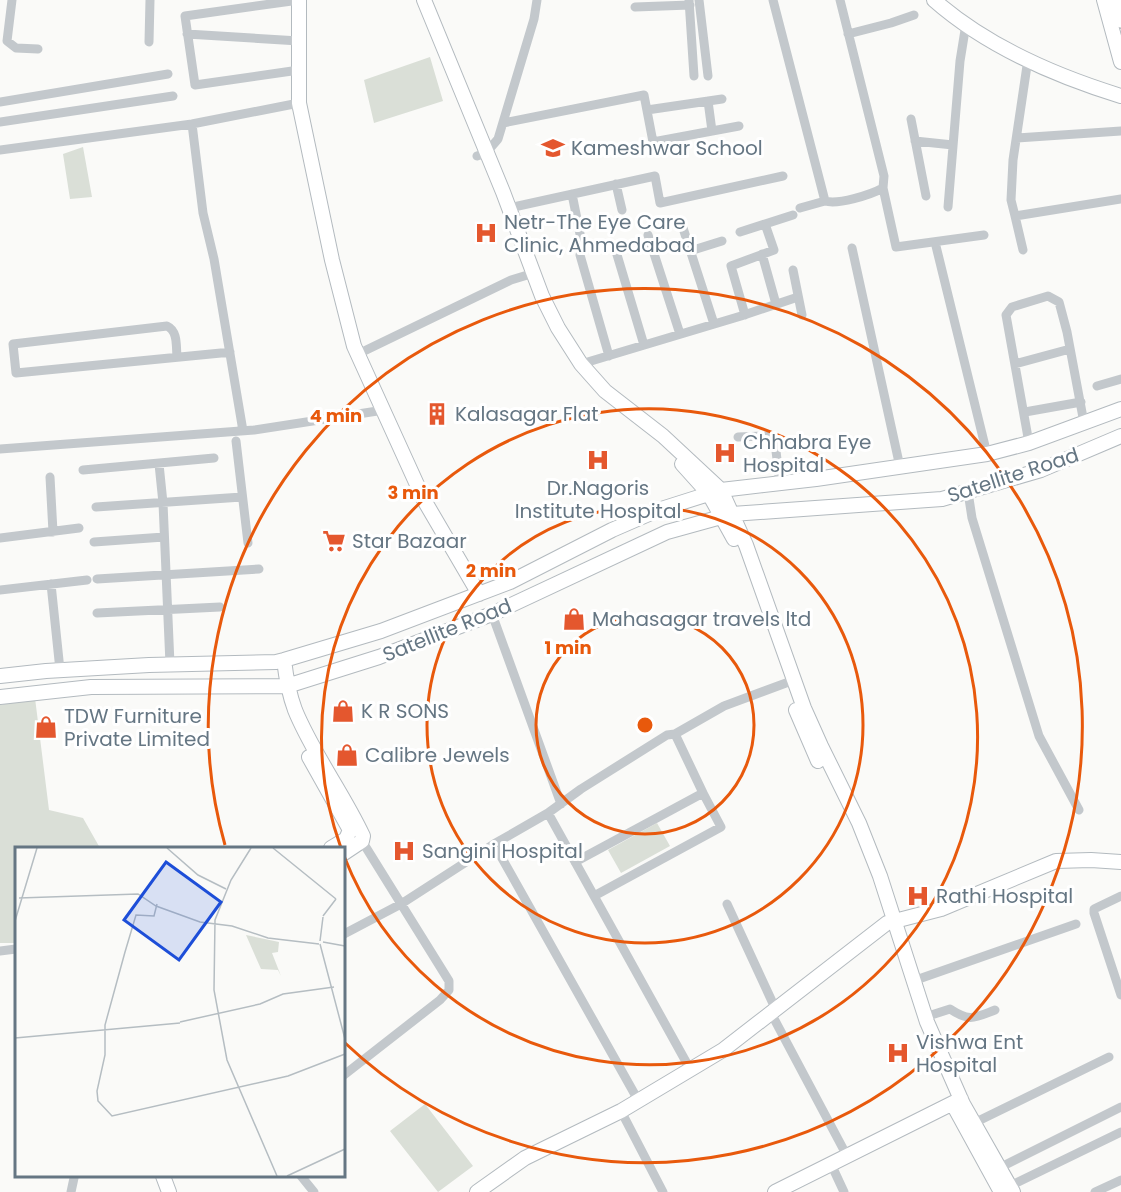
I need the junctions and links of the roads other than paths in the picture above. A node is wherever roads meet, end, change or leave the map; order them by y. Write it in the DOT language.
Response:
graph roads {
  1 [pos="12,0"];
  2 [pos="150,0"];
  3 [pos="299,0"];
  4 [pos="415,0"];
  5 [pos="424,0"];
  6 [pos="537,0"];
  7 [pos="699,0"];
  8 [pos="773,0"];
  9 [pos="840,0"];
  10 [pos="934,0"];
  11 [pos="1104,0"];
  12 [pos="1115,0"];
  13 [pos="689,3"];
  14 [pos="635,7"];
  15 [pos="914,15"];
  16 [pos="1121,21"];
  17 [pos="966,24"];
  18 [pos="187,34"];
  19 [pos="848,34"];
  20 [pos="299,40"];
  21 [pos="149,42"];
  22 [pos="38,50"];
  23 [pos="1028,59"];
  24 [pos="1121,62"];
  25 [pos="299,70"];
  26 [pos="168,74"];
  27 [pos="694,76"];
  28 [pos="708,76"];
  29 [pos="173,96"];
  30 [pos="1121,96"];
  31 [pos="722,99"];
  32 [pos="708,101"];
  33 [pos="0,102"];
  34 [pos="299,103"];
  35 [pos="647,110"];
  36 [pos="911,119"];
  37 [pos="0,122"];
  38 [pos="503,123"];
  39 [pos="192,124"];
  40 [pos="739,126"];
  41 [pos="712,131"];
  42 [pos="1121,131"];
  43 [pos="1017,138"];
  44 [pos="915,141"];
  45 [pos="953,145"];
  46 [pos="0,150"];
  47 [pos="481,154"];
  48 [pos="783,177"];
  49 [pos="616,184"];
  50 [pos="883,188"];
  51 [pos="572,194"];
  52 [pos="926,196"];
  53 [pos="1121,199"];
  54 [pos="825,201"];
  55 [pos="948,207"];
  56 [pos="800,208"];
  57 [pos="622,210"];
  58 [pos="507,212"];
  59 [pos="793,215"];
  60 [pos="1015,216"];
  61 [pos="765,224"];
  62 [pos="683,228"];
  63 [pos="740,232"];
  64 [pos="984,234"];
  65 [pos="648,235"];
  66 [pos="723,242"];
  67 [pos="935,243"];
  68 [pos="615,248"];
  69 [pos="852,248"];
  70 [pos="1023,250"];
  71 [pos="690,251"];
  72 [pos="762,254"];
  73 [pos="793,270"];
  74 [pos="529,274"];
  75 [pos="798,297"];
  76 [pos="776,304"];
  77 [pos="746,315"];
  78 [pos="802,315"];
  79 [pos="714,324"];
  80 [pos="680,334"];
  81 [pos="644,345"];
  82 [pos="1070,349"];
  83 [pos="230,352"];
  84 [pos="358,354"];
  85 [pos="609,356"];
  86 [pos="177,357"];
  87 [pos="1015,364"];
  88 [pos="582,369"];
  89 [pos="1121,379"];
  90 [pos="1097,386"];
  91 [pos="1081,402"];
  92 [pos="1121,409"];
  93 [pos="384,410"];
  94 [pos="1025,412"];
  95 [pos="1084,423"];
  96 [pos="243,431"];
  97 [pos="1121,436"];
  98 [pos="738,437"];
  99 [pos="236,441"];
  100 [pos="1029,443"];
  101 [pos="0,449"];
  102 [pos="987,454"];
  103 [pos="214,458"];
  104 [pos="159,464"];
  105 [pos="900,467"];
  106 [pos="83,470"];
  107 [pos="50,477"];
  108 [pos="780,484"];
  109 [pos="715,492"];
  110 [pos="968,492"];
  111 [pos="242,497"];
  112 [pos="163,503"];
  113 [pos="96,507"];
  114 [pos="727,516"];
  115 [pos="79,528"];
  116 [pos="53,531"];
  117 [pos="164,537"];
  118 [pos="0,538"];
  119 [pos="94,542"];
  120 [pos="248,543"];
  121 [pos="259,569"];
  122 [pos="166,574"];
  123 [pos="51,584"];
  124 [pos="0,590"];
  125 [pos="479,594"];
  126 [pos="220,607"];
  127 [pos="167,610"];
  128 [pos="97,613"];
  129 [pos="492,614"];
  130 [pos="280,661"];
  131 [pos="170,664"];
  132 [pos="60,670"];
  133 [pos="0,676"];
  134 [pos="786,683"];
  135 [pos="284,687"];
  136 [pos="0,697"];
  137 [pos="675,734"];
  138 [pos="703,793"];
  139 [pos="561,804"];
  140 [pos="1079,810"];
  141 [pos="548,813"];
  142 [pos="349,835"];
  143 [pos="362,841"];
  144 [pos="494,844"];
  145 [pos="334,847"];
  146 [pos="345,852"];
  147 [pos="575,862"];
  148 [pos="1121,862"];
  149 [pos="594,896"];
  150 [pos="1121,896"];
  151 [pos="401,904"];
  152 [pos="727,904"];
  153 [pos="891,923"];
  154 [pos="1076,924"];
  155 [pos="345,933"];
  156 [pos="15,949"];
  157 [pos="0,951"];
  158 [pos="913,981"];
  159 [pos="1121,995"];
  160 [pos="995,1010"];
  161 [pos="774,1011"];
  162 [pos="925,1017"];
  163 [pos="1109,1057"];
  164 [pos="690,1069"];
  165 [pos="345,1074"];
  166 [pos="638,1101"];
  167 [pos="957,1101"];
  168 [pos="1121,1107"];
  169 [pos="621,1111"];
  170 [pos="974,1123"];
  171 [pos="1121,1132"];
  172 [pos="847,1156"];
  173 [pos="831,1164"];
  174 [pos="999,1168"];
  175 [pos="153,1177"];
  176 [pos="163,1177"];
  177 [pos="302,1177"];
  178 [pos="74,1178"];
  179 [pos="1121,1179"];
  180 [pos="1008,1190"];
  181 [pos="71,1192"];
  182 [pos="159,1192"];
  183 [pos="169,1192"];
  184 [pos="314,1192"];
  185 [pos="477,1192"];
  186 [pos="663,1192"];
  187 [pos="775,1192"];
  188 [pos="844,1192"];
  189 [pos="1095,1192"];
  1 -- 22 [label="street"];
  2 -- 21 [label="street"];
  3 -- 18 [label="street"];
  3 -- 20 [label="street"];
  4 -- 47 [label="street"];
  5 -- 47 [label="street"];
  6 -- 38 [label="street"];
  7 -- 28 [label="street"];
  8 -- 54 [label="street"];
  9 -- 19 [label="street"];
  10 -- 17 [label="street"];
  11 -- 24 [label="street"];
  12 -- 16 [label="main road"];
  13 -- 14 [label="street"];
  13 -- 27 [label="street"];
  15 -- 19 [label="street"];
  17 -- 23 [label="street"];
  17 -- 45 [label="street"];
  18 -- 20 [label="street"];
  18 -- 25 [label="street"];
  19 -- 50 [label="street"];
  20 -- 25 [label="street"];
  23 -- 30 [label="street"];
  23 -- 43 [label="street"];
  25 -- 34 [label="street"];
  26 -- 33 [label="street"];
  29 -- 37 [label="street"];
  31 -- 32 [label="street"];
  32 -- 35 [label="street"];
  32 -- 41 [label="street"];
  34 -- 39 [label="street"];
  34 -- 84 [label="street"];
  35 -- 38 [label="street"];
  35 -- 41 [label="street"];
  36 -- 44 [label="street"];
  38 -- 47 [label="street"];
  39 -- 46 [label="street"];
  39 -- 83 [label="street"];
  40 -- 41 [label="street"];
  42 -- 43 [label="street"];
  43 -- 60 [label="street"];
  44 -- 45 [label="street"];
  44 -- 52 [label="street"];
  45 -- 55 [label="street"];
  47 -- 58 [label="street"];
  48 -- 49 [label="street"];
  49 -- 51 [label="street"];
  49 -- 57 [label="street"];
  50 -- 54 [label="street"];
  50 -- 67 [label="street"];
  51 -- 58 [label="street"];
  51 -- 85 [label="street"];
  53 -- 60 [label="street"];
  54 -- 56 [label="street"];
  58 -- 74 [label="street"];
  59 -- 61 [label="street"];
  60 -- 70 [label="street"];
  61 -- 63 [label="street"];
  61 -- 72 [label="street"];
  62 -- 71 [label="street"];
  64 -- 67 [label="street"];
  65 -- 80 [label="street"];
  66 -- 71 [label="street"];
  67 -- 102 [label="street"];
  68 -- 81 [label="street"];
  69 -- 105 [label="street"];
  71 -- 79 [label="street"];
  72 -- 76 [label="street"];
  72 -- 77 [label="street"];
  73 -- 75 [label="street"];
  74 -- 84 [label="street"];
  74 -- 88 [label="street"];
  75 -- 76 [label="street"];
  75 -- 78 [label="street"];
  76 -- 77 [label="street"];
  77 -- 79 [label="street"];
  79 -- 80 [label="street"];
  80 -- 81 [label="street"];
  81 -- 85 [label="street"];
  82 -- 87 [label="street"];
  82 -- 87 [label="street"];
  82 -- 91 [label="street"];
  83 -- 86 [label="street"];
  83 -- 96 [label="street"];
  84 -- 93 [label="street"];
  85 -- 88 [label="street"];
  86 -- 86 [label="street"];
  87 -- 94 [label="street"];
  88 -- 109 [label="street"];
  89 -- 90 [label="street"];
  91 -- 94 [label="street"];
  91 -- 95 [label="street"];
  92 -- 95 [label="street, Satellite Road"];
  93 -- 96 [label="street"];
  93 -- 125 [label="street"];
  94 -- 100 [label="street"];
  95 -- 100 [label="street, Satellite Road"];
  96 -- 101 [label="street"];
  97 -- 110 [label="street, Satellite Road"];
  98 -- 108 [label="street"];
  99 -- 111 [label="street"];
  100 -- 102 [label="street, Satellite Road"];
  102 -- 105 [label="street, Satellite Road"];
  103 -- 104 [label="street"];
  104 -- 106 [label="street"];
  104 -- 112 [label="street"];
  105 -- 108 [label="street, Satellite Road"];
  107 -- 116 [label="street"];
  108 -- 109 [label="street, Satellite Road"];
  109 -- 114 [label="street"];
  109 -- 125 [label="street, Satellite Road"];
  110 -- 114 [label="street, Satellite Road"];
  110 -- 140 [label="street"];
  111 -- 112 [label="street"];
  111 -- 120 [label="street"];
  112 -- 113 [label="street"];
  112 -- 117 [label="street"];
  114 -- 129 [label="street, Satellite Road"];
  114 -- 134 [label="street"];
  114 -- 153 [label="street"];
  115 -- 116 [label="street"];
  116 -- 118 [label="street"];
  117 -- 119 [label="street"];
  117 -- 122 [label="street"];
  121 -- 122 [label="street"];
  122 -- 123 [label="street"];
  122 -- 127 [label="street"];
  123 -- 124 [label="street"];
  123 -- 132 [label="street"];
  125 -- 130 [label="street, Satellite Road"];
  126 -- 127 [label="street"];
  127 -- 128 [label="street"];
  127 -- 131 [label="street"];
  129 -- 135 [label="street, Satellite Road"];
  129 -- 139 [label="street"];
  130 -- 131 [label="street, Satellite Road"];
  130 -- 135 [label="street"];
  131 -- 132 [label="street, Satellite Road"];
  132 -- 133 [label="street, Satellite Road"];
  134 -- 137 [label="street"];
  134 -- 153 [label="street"];
  135 -- 136 [label="street, Satellite Road"];
  135 -- 142 [label="street"];
  135 -- 143 [label="street"];
  137 -- 138 [label="street"];
  137 -- 139 [label="street"];
  138 -- 147 [label="street"];
  138 -- 149 [label="street"];
  139 -- 141 [label="street"];
  141 -- 144 [label="street"];
  141 -- 147 [label="street"];
  142 -- 143 [label="street"];
  142 -- 145 [label="street"];
  143 -- 146 [label="street"];
  143 -- 151 [label="street"];
  144 -- 151 [label="street"];
  144 -- 166 [label="street"];
  147 -- 149 [label="street"];
  148 -- 153 [label="street"];
  149 -- 164 [label="street"];
  150 -- 159 [label="street"];
  151 -- 155 [label="street"];
  151 -- 165 [label="street"];
  152 -- 161 [label="street"];
  153 -- 158 [label="street"];
  153 -- 161 [label="street"];
  153 -- 167 [label="street"];
  154 -- 158 [label="street"];
  156 -- 157 [label="street"];
  158 -- 162 [label="street"];
  160 -- 162 [label="street"];
  161 -- 164 [label="street"];
  161 -- 172 [label="street"];
  162 -- 167 [label="street"];
  163 -- 170 [label="street"];
  164 -- 166 [label="street"];
  166 -- 169 [label="street"];
  167 -- 170 [label="street"];
  167 -- 172 [label="street"];
  167 -- 180 [label="street"];
  168 -- 174 [label="street"];
  169 -- 185 [label="street"];
  169 -- 186 [label="street"];
  170 -- 174 [label="street"];
  171 -- 180 [label="street"];
  172 -- 173 [label="street"];
  173 -- 187 [label="street"];
  173 -- 188 [label="street"];
  174 -- 180 [label="street"];
  175 -- 182 [label="street"];
  176 -- 183 [label="street"];
  177 -- 184 [label="street"];
  178 -- 181 [label="street"];
  179 -- 189 [label="street"];
}
